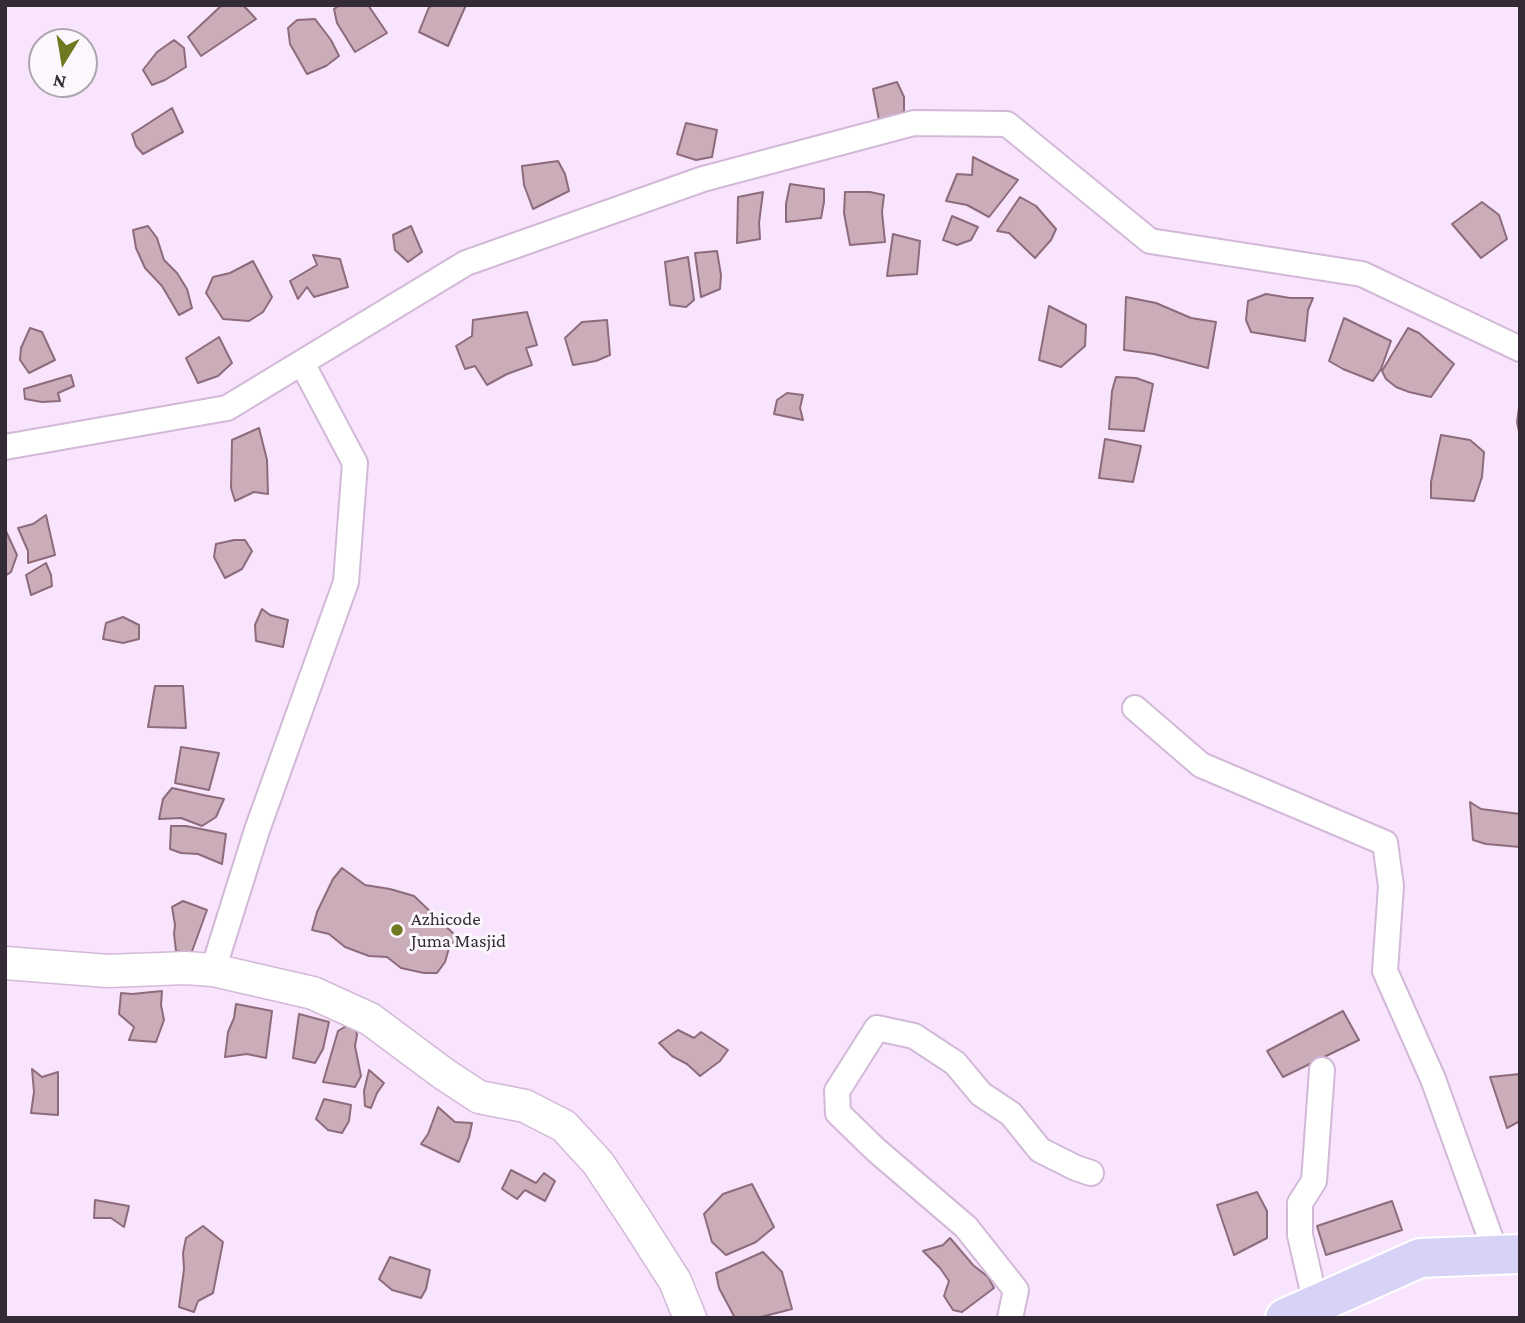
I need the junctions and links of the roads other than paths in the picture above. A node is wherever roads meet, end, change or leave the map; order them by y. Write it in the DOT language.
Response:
graph roads {
  1 [pos="1520,349"];
  2 [pos="302,363"];
  3 [pos="5,447"];
  4 [pos="1135,708"];
  5 [pos="5,963"];
  6 [pos="214,970"];
  7 [pos="1322,1070"];
  8 [pos="1091,1173"];
  9 [pos="1508,1255"];
  10 [pos="1301,1311"];
  11 [pos="690,1318"];
  12 [pos="1010,1318"];
  1 -- 2 [label="street"];
  2 -- 3 [label="street"];
  2 -- 6 [label="street"];
  4 -- 9 [label="street"];
  5 -- 6 [label="street"];
  6 -- 11 [label="street"];
  7 -- 10 [label="street"];
  8 -- 12 [label="street"];
  9 -- 10 [label="main road"];
}
